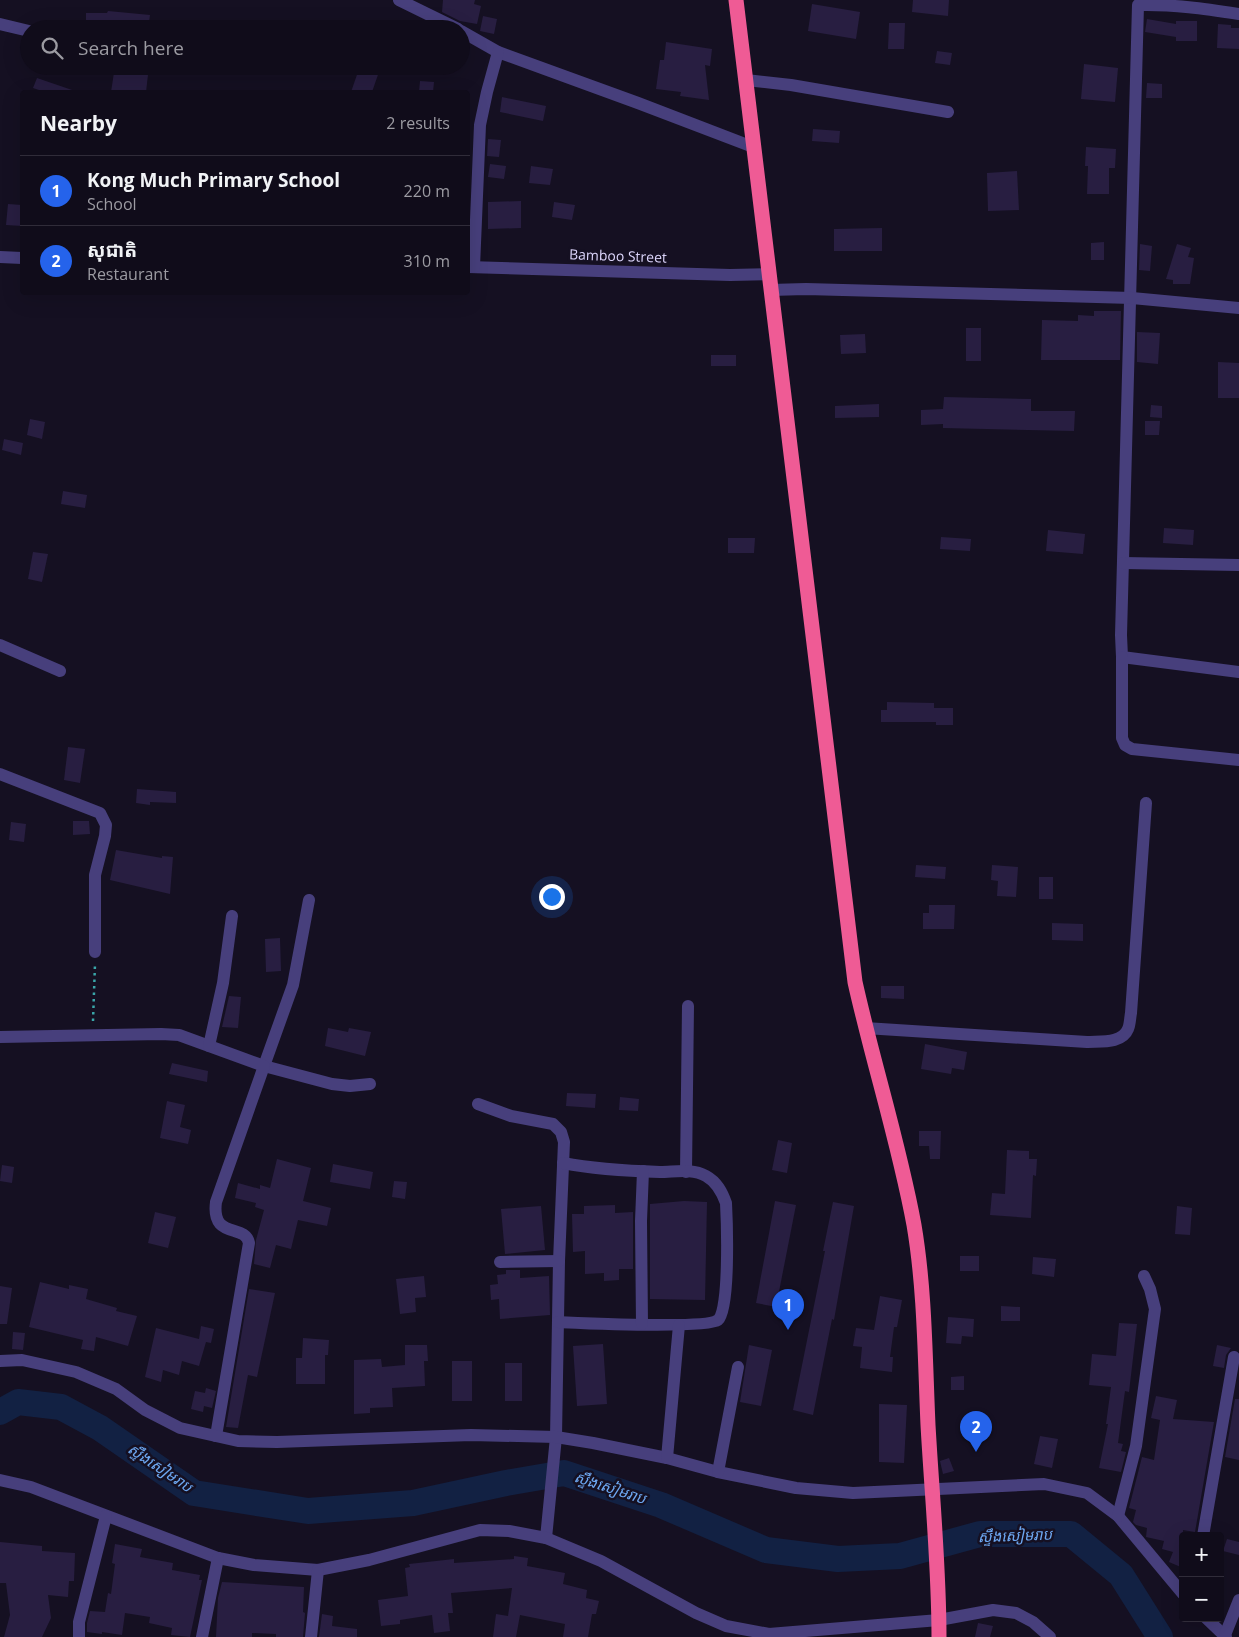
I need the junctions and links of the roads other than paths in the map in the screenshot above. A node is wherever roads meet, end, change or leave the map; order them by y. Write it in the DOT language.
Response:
graph roads {
  1 [pos="399,0"];
  2 [pos="736,0"];
  3 [pos="1139,3"];
  4 [pos="1239,14"];
  5 [pos="440,20"];
  6 [pos="0,24"];
  7 [pos="20,29"];
  8 [pos="470,36"];
  9 [pos="498,52"];
  10 [pos="746,80"];
  11 [pos="948,112"];
  12 [pos="753,147"];
  13 [pos="0,257"];
  14 [pos="20,258"];
  15 [pos="471,267"];
  16 [pos="768,274"];
  17 [pos="770,290"];
  18 [pos="1132,298"];
  19 [pos="1239,308"];
  20 [pos="1123,563"];
  21 [pos="1239,565"];
  22 [pos="0,645"];
  23 [pos="1122,657"];
  24 [pos="60,670"];
  25 [pos="1239,672"];
  26 [pos="1239,760"];
  27 [pos="0,774"];
  28 [pos="1146,803"];
  29 [pos="309,900"];
  30 [pos="232,916"];
  31 [pos="95,952"];
  32 [pos="688,1006"];
  33 [pos="865,1028"];
  34 [pos="0,1037"];
  35 [pos="209,1046"];
  36 [pos="264,1066"];
  37 [pos="370,1084"];
  38 [pos="478,1104"];
  39 [pos="563,1163"];
  40 [pos="643,1171"];
  41 [pos="686,1172"];
  42 [pos="559,1261"];
  43 [pos="500,1262"];
  44 [pos="1144,1276"];
  45 [pos="558,1322"];
  46 [pos="642,1324"];
  47 [pos="679,1325"];
  48 [pos="1234,1357"];
  49 [pos="0,1361"];
  50 [pos="738,1367"];
  51 [pos="216,1436"];
  52 [pos="556,1442"];
  53 [pos="667,1458"];
  54 [pos="718,1472"];
  55 [pos="0,1480"];
  56 [pos="931,1490"];
  57 [pos="106,1516"];
  58 [pos="1118,1516"];
  59 [pos="1204,1532"];
  60 [pos="546,1538"];
  61 [pos="218,1558"];
  62 [pos="318,1570"];
  63 [pos="1179,1589"];
  64 [pos="1239,1600"];
  65 [pos="939,1620"];
  66 [pos="1210,1622"];
  67 [pos="769,1635"];
  68 [pos="1226,1636"];
  69 [pos="79,1637"];
  70 [pos="202,1637"];
  71 [pos="311,1637"];
  72 [pos="939,1637"];
  73 [pos="1050,1637"];
  1 -- 5 [label="street"];
  2 -- 10 [label="highway"];
  3 -- 4 [label="street"];
  3 -- 18 [label="street"];
  6 -- 7 [label="street"];
  8 -- 9 [label="street"];
  9 -- 12 [label="street"];
  9 -- 15 [label="street"];
  10 -- 11 [label="street"];
  10 -- 12 [label="highway"];
  12 -- 16 [label="highway"];
  13 -- 14 [label="street"];
  15 -- 16 [label="street, Bamboo Street"];
  16 -- 17 [label="highway"];
  17 -- 18 [label="street"];
  17 -- 33 [label="highway"];
  18 -- 19 [label="street"];
  18 -- 20 [label="street"];
  20 -- 21 [label="street"];
  20 -- 23 [label="street"];
  22 -- 24 [label="street"];
  23 -- 25 [label="street"];
  23 -- 26 [label="street"];
  27 -- 31 [label="street"];
  28 -- 33 [label="street"];
  29 -- 36 [label="street"];
  30 -- 35 [label="street"];
  32 -- 41 [label="street"];
  33 -- 56 [label="highway"];
  34 -- 35 [label="street"];
  35 -- 36 [label="street"];
  36 -- 37 [label="street"];
  36 -- 51 [label="street"];
  38 -- 39 [label="street"];
  39 -- 40 [label="street"];
  39 -- 42 [label="street"];
  40 -- 41 [label="street"];
  40 -- 46 [label="street"];
  41 -- 47 [label="street"];
  42 -- 43 [label="street"];
  42 -- 45 [label="street"];
  44 -- 58 [label="street"];
  45 -- 46 [label="street"];
  45 -- 52 [label="street"];
  46 -- 47 [label="street"];
  47 -- 53 [label="street"];
  48 -- 59 [label="street"];
  49 -- 51 [label="street"];
  50 -- 54 [label="street"];
  51 -- 52 [label="street"];
  52 -- 53 [label="street"];
  52 -- 60 [label="street"];
  53 -- 54 [label="street"];
  54 -- 56 [label="street"];
  55 -- 57 [label="street"];
  56 -- 58 [label="street"];
  56 -- 65 [label="highway"];
  57 -- 61 [label="street"];
  57 -- 69 [label="street"];
  58 -- 63 [label="street"];
  60 -- 62 [label="street"];
  60 -- 67 [label="street"];
  61 -- 62 [label="street"];
  61 -- 70 [label="street"];
  62 -- 71 [label="street"];
  64 -- 68 [label="street"];
  65 -- 67 [label="street"];
  65 -- 72 [label="highway"];
  65 -- 73 [label="street"];
  66 -- 68 [label="street"];
}
